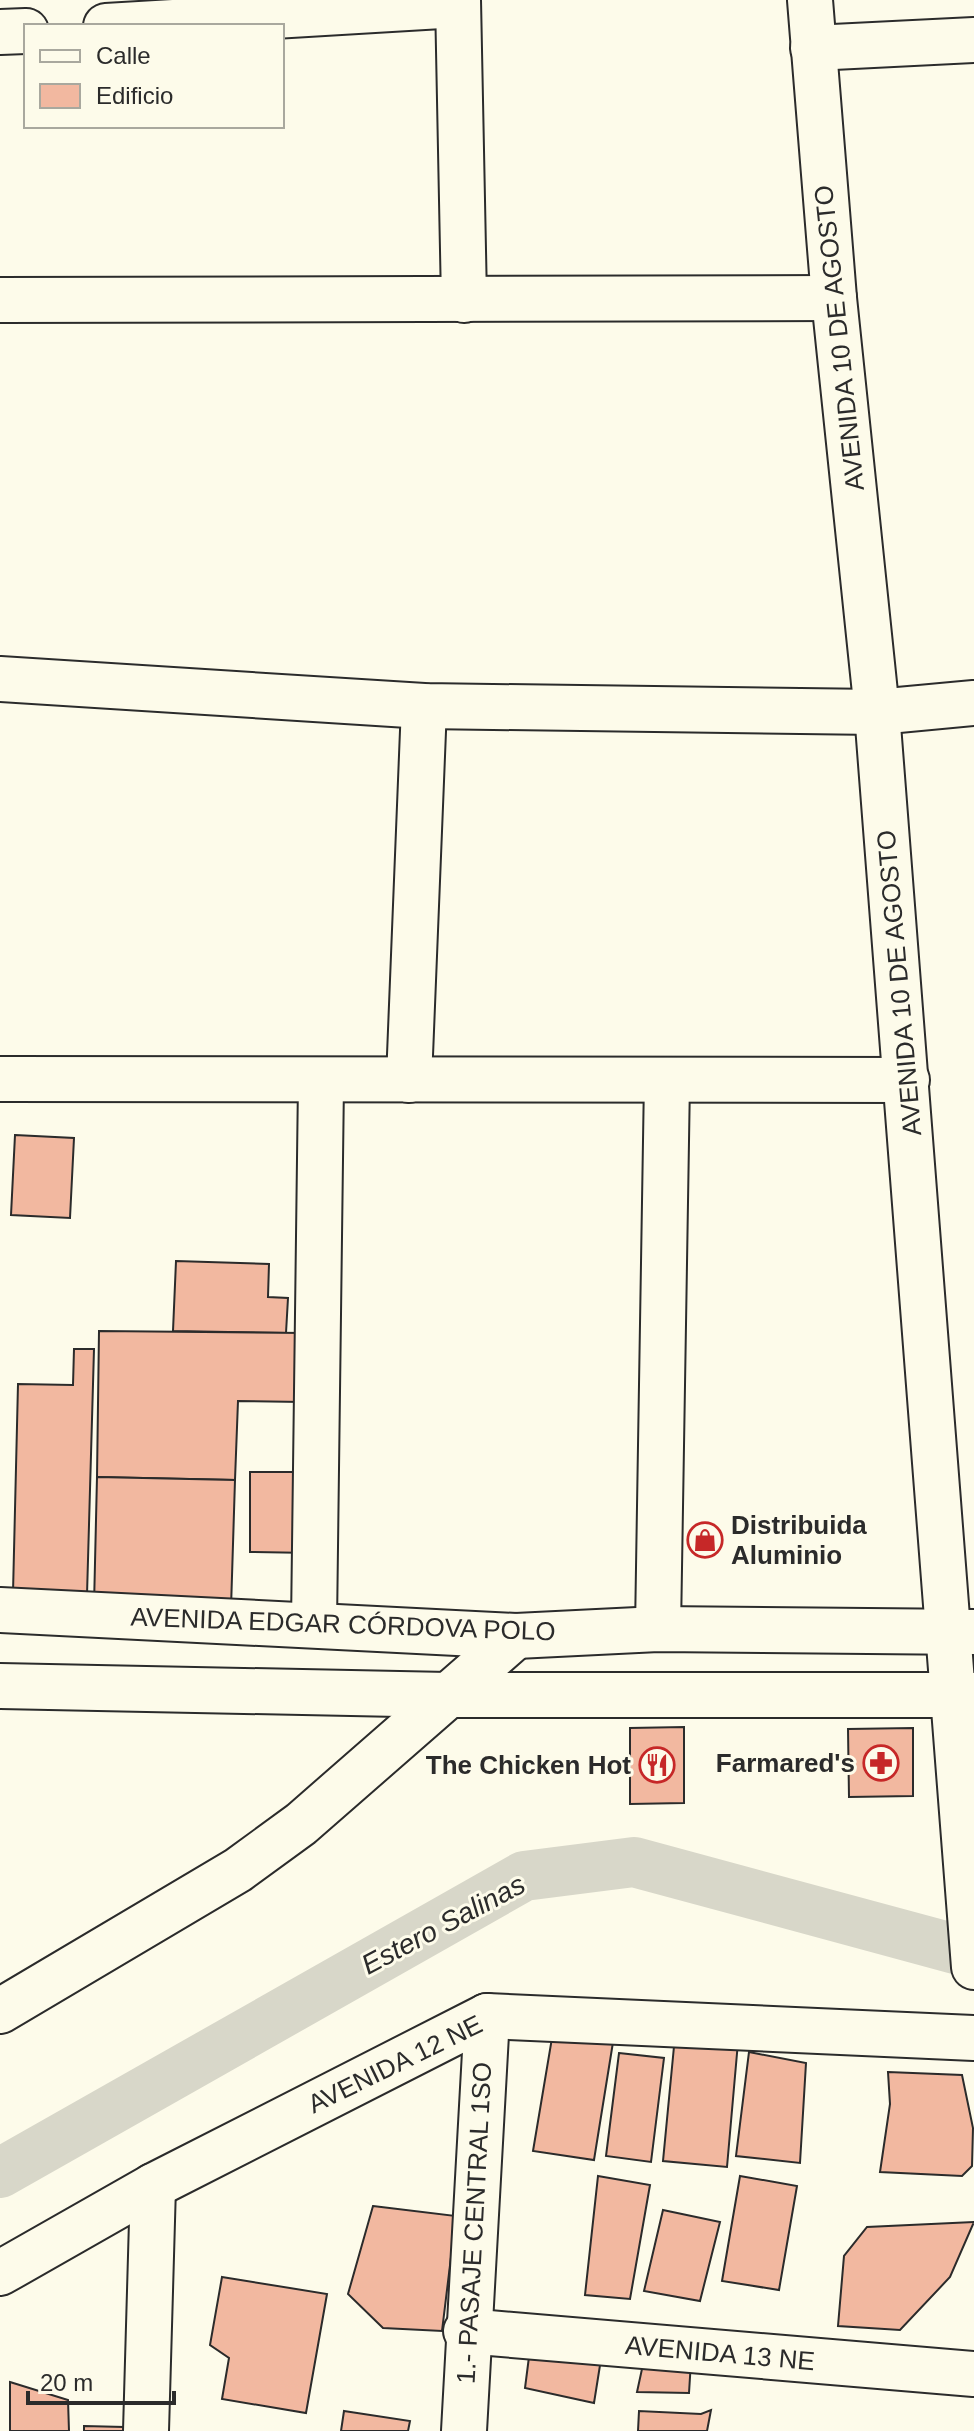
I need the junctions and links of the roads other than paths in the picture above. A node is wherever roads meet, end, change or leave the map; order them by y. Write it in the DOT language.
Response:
graph roads {
  1 [pos="810,0"];
  2 [pos="458,2"];
  3 [pos="135,24"];
  4 [pos="24,31"];
  5 [pos="0,32"];
  6 [pos="974,40"];
  7 [pos="813,48"];
  8 [pos="834,298"];
  9 [pos="0,300"];
  10 [pos="464,300"];
  11 [pos="0,679"];
  12 [pos="974,703"];
  13 [pos="424,706"];
  14 [pos="877,712"];
  15 [pos="0,1079"];
  16 [pos="409,1080"];
  17 [pos="667,1080"];
  18 [pos="907,1080"];
  19 [pos="321,1082"];
  20 [pos="0,1610"];
  21 [pos="314,1624"];
  22 [pos="658,1629"];
  23 [pos="962,1632"];
  24 [pos="516,1636"];
  25 [pos="0,1686"];
  26 [pos="962,1694"];
  27 [pos="448,1695"];
  28 [pos="974,1967"];
  29 [pos="0,2011"];
  30 [pos="487,2016"];
  31 [pos="974,2038"];
  32 [pos="153,2186"];
  33 [pos="0,2273"];
  34 [pos="466,2331"];
  35 [pos="974,2374"];
  36 [pos="146,2431"];
  37 [pos="464,2431"];
  1 -- 7 [label="street, AVENIDA 10 DE AGOSTO"];
  2 -- 3 [label="street"];
  2 -- 10 [label="street"];
  4 -- 5 [label="street"];
  6 -- 7 [label="street"];
  7 -- 8 [label="street, AVENIDA 10 DE AGOSTO"];
  8 -- 10 [label="street"];
  8 -- 14 [label="street, AVENIDA 10 DE AGOSTO"];
  9 -- 10 [label="street"];
  11 -- 13 [label="street"];
  12 -- 14 [label="street"];
  13 -- 14 [label="street"];
  13 -- 16 [label="street"];
  14 -- 18 [label="street, AVENIDA 10 DE AGOSTO"];
  15 -- 19 [label="street"];
  16 -- 17 [label="street"];
  16 -- 19 [label="street"];
  17 -- 18 [label="street"];
  17 -- 22 [label="street"];
  18 -- 23 [label="street, AVENIDA 10 DE AGOSTO"];
  19 -- 21 [label="street"];
  20 -- 21 [label="street, AVENIDA EDGAR CÓRDOVA POLO"];
  21 -- 24 [label="street, AVENIDA EDGAR CÓRDOVA POLO"];
  22 -- 23 [label="street, AVENIDA EDGAR CÓRDOVA POLO"];
  22 -- 24 [label="street, AVENIDA EDGAR CÓRDOVA POLO"];
  23 -- 26 [label="street, AVENIDA 10 DE AGOSTO"];
  24 -- 27 [label="street"];
  25 -- 27 [label="street"];
  26 -- 27 [label="street"];
  26 -- 28 [label="street, AVENIDA 10 DE AGOSTO"];
  27 -- 29 [label="street"];
  30 -- 31 [label="street, AVENIDA 12 NE"];
  30 -- 32 [label="street, AVENIDA 12 NE"];
  30 -- 34 [label="street, 1.- PASAJE CENTRAL 1SO"];
  32 -- 33 [label="street, AVENIDA 12 NE"];
  32 -- 36 [label="street"];
  34 -- 35 [label="street, AVENIDA 13 NE"];
  34 -- 37 [label="street, 1.- PASAJE CENTRAL 1SO"];
}
